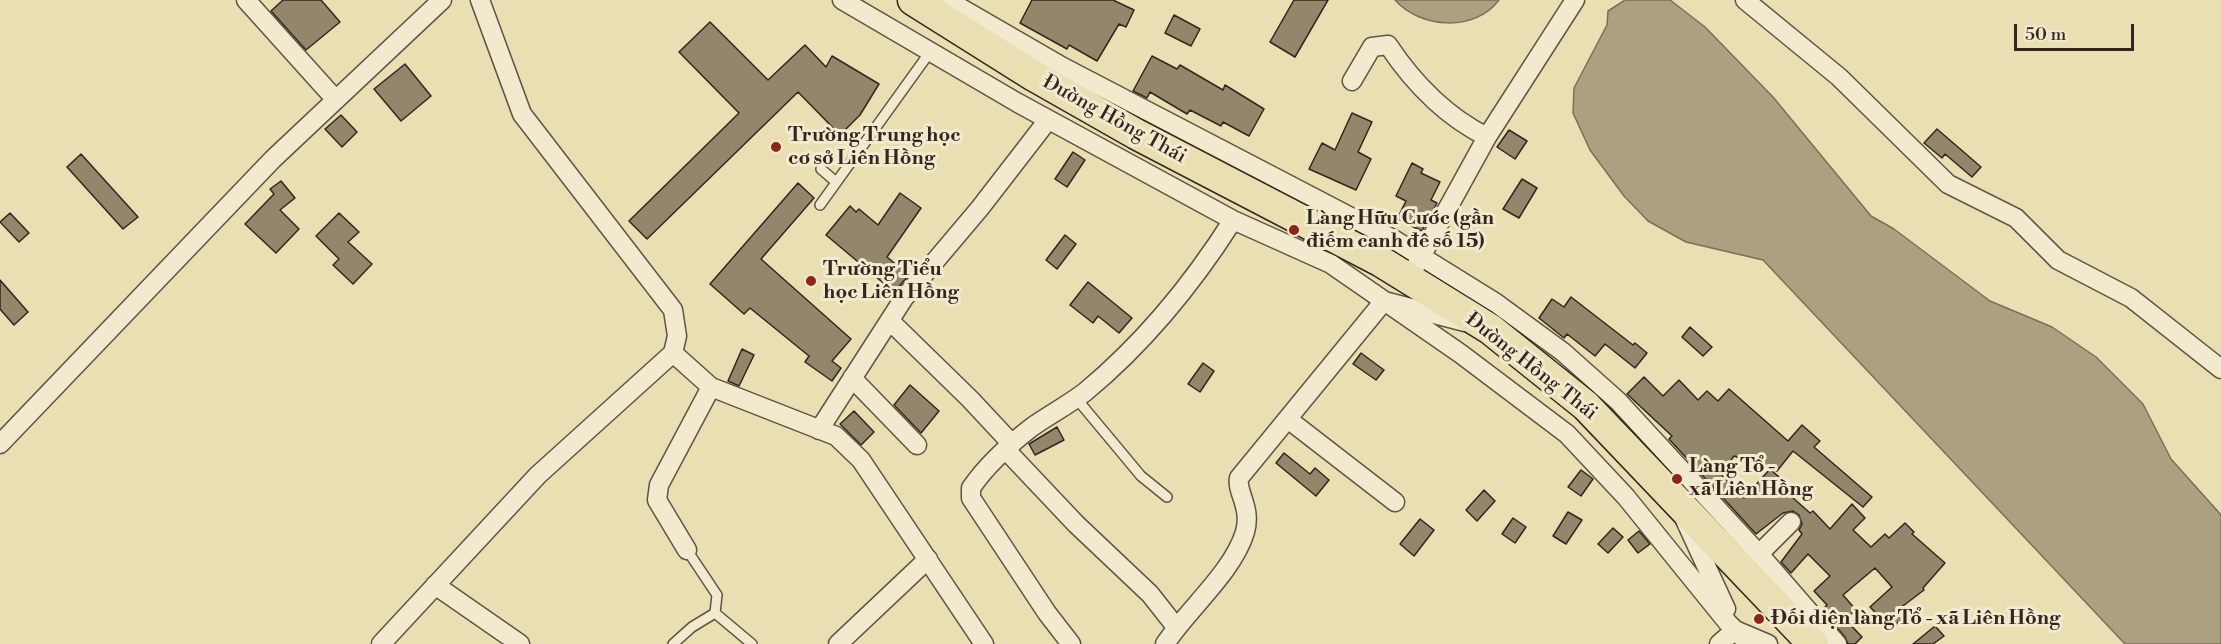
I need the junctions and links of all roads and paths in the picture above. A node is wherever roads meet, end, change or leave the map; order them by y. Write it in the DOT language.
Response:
graph roads {
  1 [pos="246,0"];
  2 [pos="442,0"];
  3 [pos="480,0"];
  4 [pos="842,0"];
  5 [pos="913,0"];
  6 [pos="947,0"];
  7 [pos="1575,0"];
  8 [pos="1745,0"];
  9 [pos="930,52"];
  10 [pos="1034,76"];
  11 [pos="1352,81"];
  12 [pos="336,100"];
  13 [pos="1018,103"];
  14 [pos="1048,120"];
  15 [pos="1487,137"];
  16 [pos="821,169"];
  17 [pos="836,182"];
  18 [pos="820,205"];
  19 [pos="1233,220"];
  20 [pos="1317,226"];
  21 [pos="1415,266"];
  22 [pos="1384,301"];
  23 [pos="890,321"];
  24 [pos="1490,329"];
  25 [pos="672,353"];
  26 [pos="2221,369"];
  27 [pos="852,378"];
  28 [pos="711,387"];
  29 [pos="1076,398"];
  30 [pos="1288,420"];
  31 [pos="819,430"];
  32 [pos="0,444"];
  33 [pos="917,445"];
  34 [pos="1009,447"];
  35 [pos="1167,497"];
  36 [pos="1676,500"];
  37 [pos="1395,502"];
  38 [pos="1791,522"];
  39 [pos="687,550"];
  40 [pos="928,559"];
  41 [pos="1750,562"];
  42 [pos="435,585"];
  43 [pos="716,613"];
  44 [pos="1176,627"];
  45 [pos="1735,630"];
  46 [pos="381,644"];
  47 [pos="520,644"];
  48 [pos="673,644"];
  49 [pos="752,644"];
  50 [pos="838,644"];
  51 [pos="984,644"];
  52 [pos="1071,644"];
  53 [pos="1165,644"];
  54 [pos="1719,644"];
  55 [pos="1749,644"];
  56 [pos="1767,644"];
  57 [pos="1812,644"];
  58 [pos="1837,644"];
  1 -- 12 [label="street"];
  2 -- 12 [label="street"];
  3 -- 25 [label="street"];
  4 -- 9 [label="street"];
  5 -- 10 [label="main road, Đường Hồng Thái"];
  6 -- 21 [label="street"];
  7 -- 15 [label="street"];
  8 -- 26 [label="street"];
  9 -- 13 [label="street"];
  9 -- 17 [label="lane"];
  10 -- 13 [label="street"];
  10 -- 20 [label="main road, Đường Hồng Thái"];
  11 -- 15 [label="street"];
  12 -- 32 [label="street"];
  13 -- 14 [label="street"];
  14 -- 19 [label="street"];
  14 -- 23 [label="street"];
  15 -- 21 [label="street"];
  16 -- 17 [label="lane"];
  17 -- 18 [label="lane"];
  19 -- 22 [label="street"];
  19 -- 29 [label="street"];
  20 -- 21 [label="main road, Đường Hồng Thái"];
  20 -- 22 [label="street"];
  21 -- 24 [label="main road, Đường Hồng Thái"];
  21 -- 41 [label="street"];
  22 -- 24 [label="street"];
  22 -- 30 [label="street"];
  22 -- 45 [label="street"];
  23 -- 27 [label="street"];
  23 -- 34 [label="street"];
  24 -- 36 [label="main road, Đường Hồng Thái"];
  25 -- 28 [label="street"];
  25 -- 42 [label="street"];
  27 -- 31 [label="street"];
  27 -- 33 [label="street"];
  28 -- 31 [label="street"];
  28 -- 39 [label="street"];
  29 -- 34 [label="street"];
  29 -- 35 [label="lane"];
  30 -- 37 [label="street"];
  30 -- 44 [label="street"];
  31 -- 40 [label="street"];
  34 -- 44 [label="street"];
  34 -- 52 [label="street"];
  36 -- 41 [label="main road, Đường Hồng Thái"];
  36 -- 45 [label="street"];
  38 -- 41 [label="street"];
  39 -- 43 [label="lane"];
  40 -- 50 [label="street"];
  40 -- 51 [label="street"];
  41 -- 57 [label="main road, Đường Hồng Thái"];
  41 -- 58 [label="street"];
  42 -- 46 [label="street"];
  42 -- 47 [label="street"];
  43 -- 48 [label="lane"];
  43 -- 49 [label="lane"];
  44 -- 53 [label="street"];
  45 -- 54 [label="street"];
  45 -- 55 [label="street"];
  45 -- 56 [label="street"];
}
